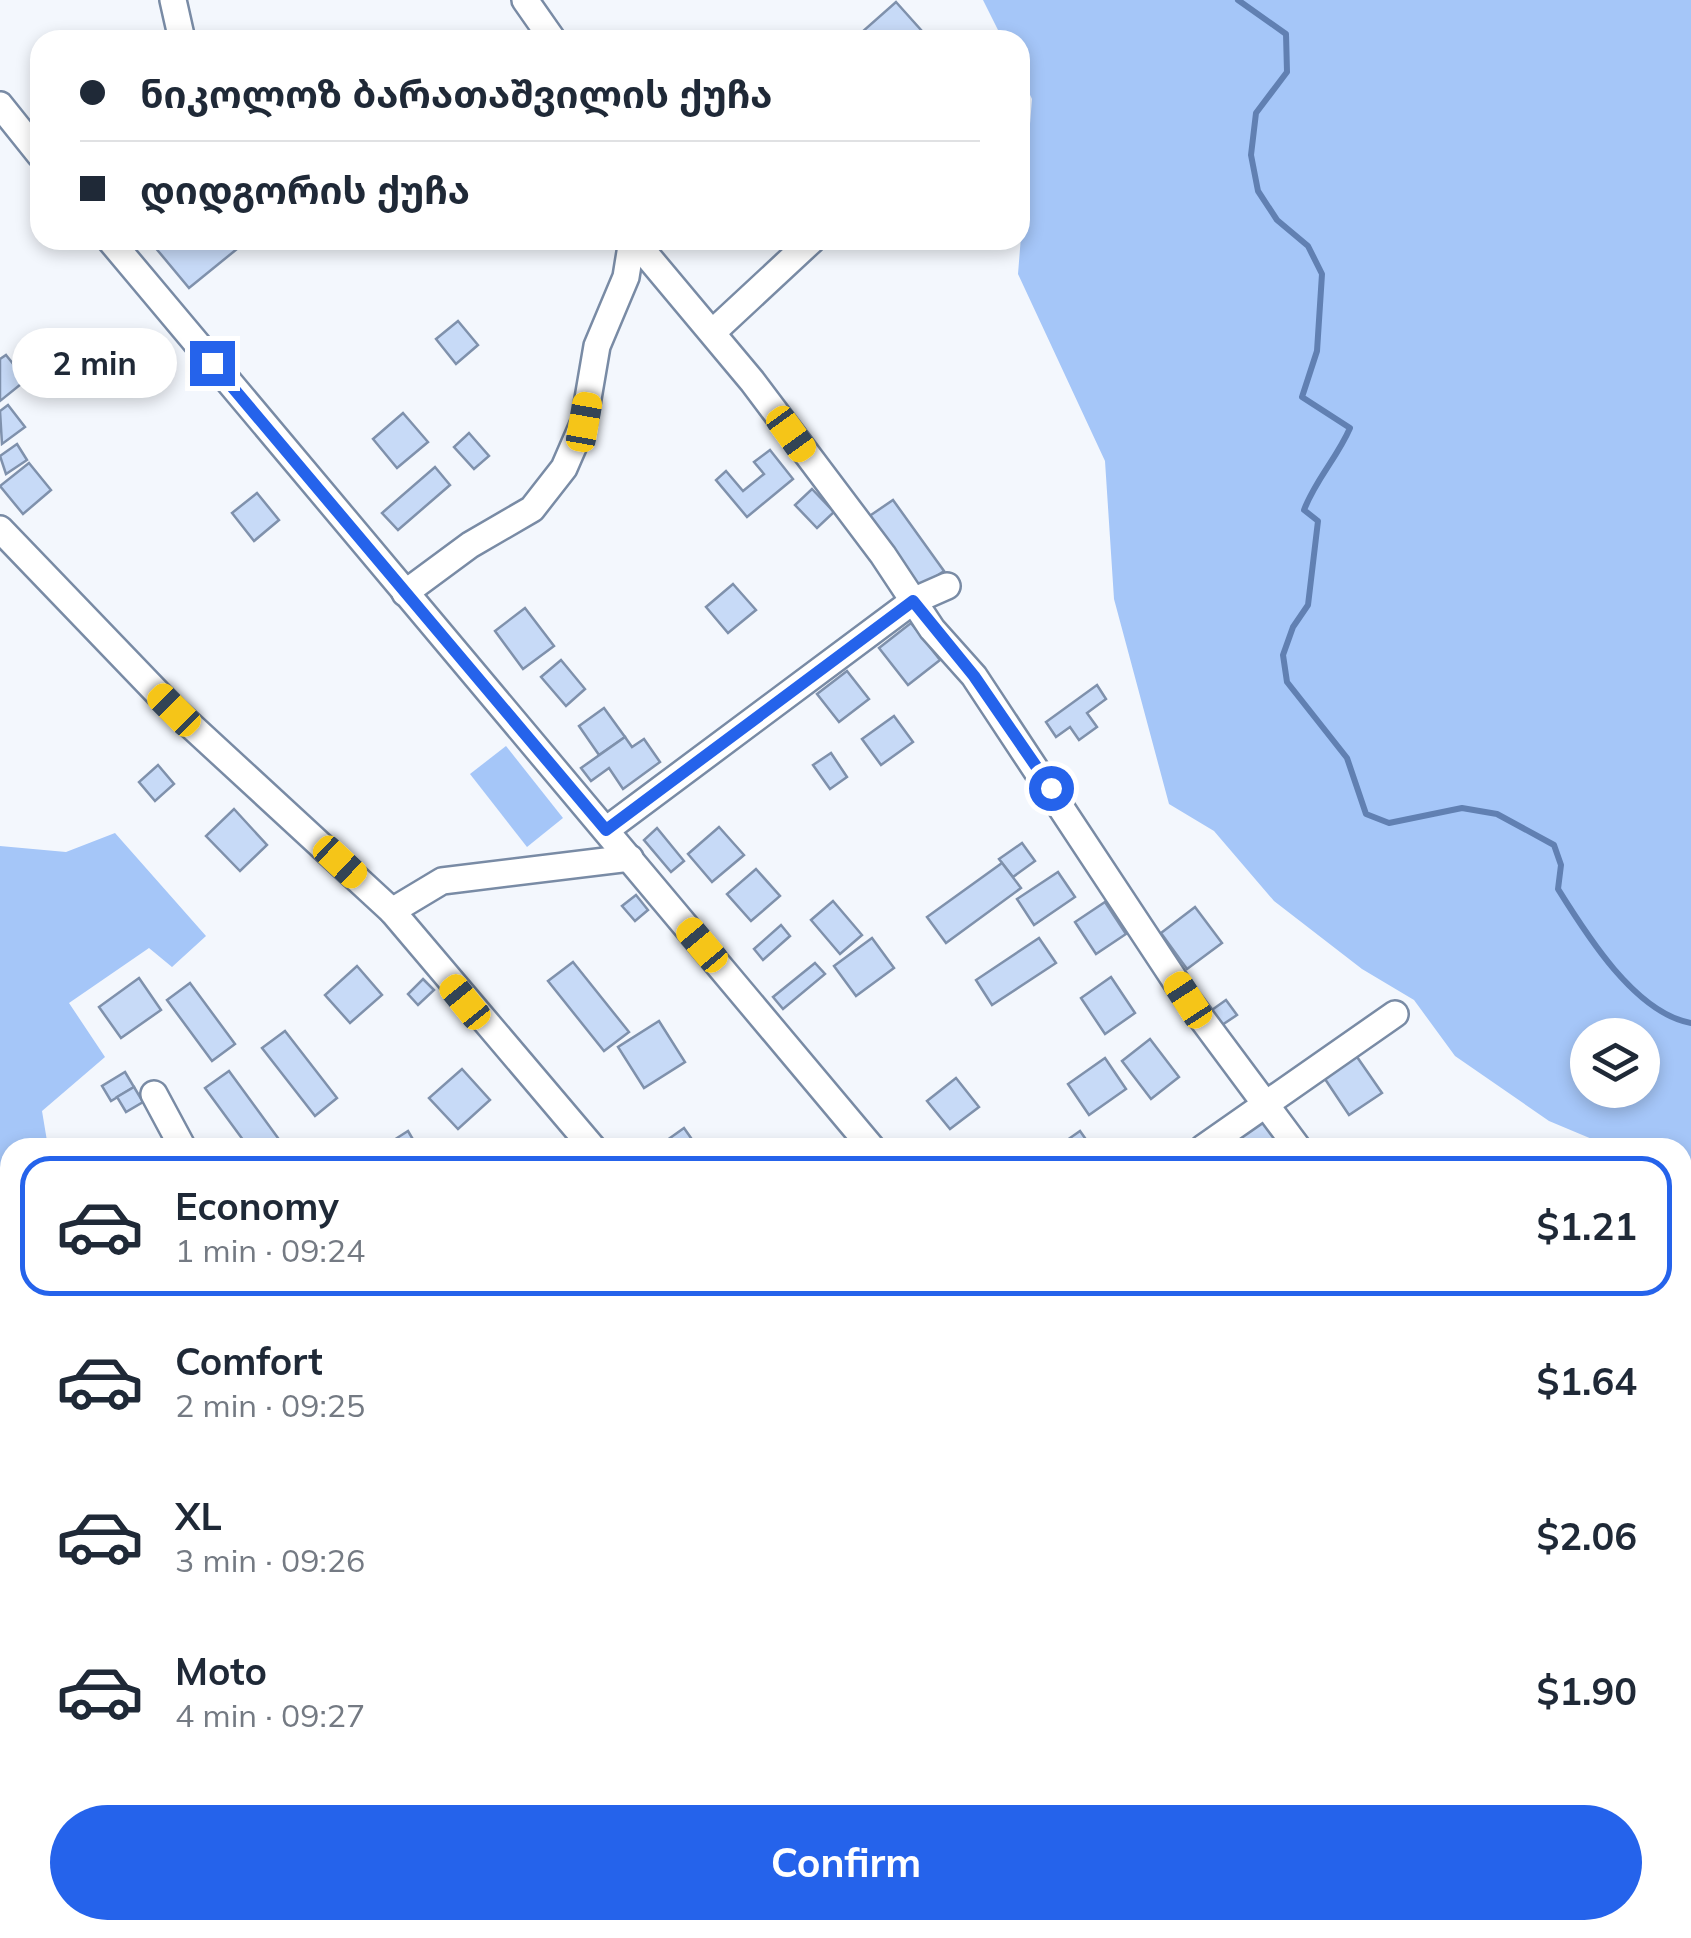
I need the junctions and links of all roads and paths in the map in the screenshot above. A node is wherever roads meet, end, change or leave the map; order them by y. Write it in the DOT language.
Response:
graph roads {
  1 [pos="173,0"];
  2 [pos="525,0"];
  3 [pos="180,30"];
  4 [pos="545,30"];
  5 [pos="0,105"];
  6 [pos="30,142"];
  7 [pos="122,250"];
  8 [pos="631,250"];
  9 [pos="642,250"];
  10 [pos="801,250"];
  11 [pos="714,332"];
  12 [pos="0,529"];
  13 [pos="947,586"];
  14 [pos="405,594"];
  15 [pos="913,601"];
  16 [pos="606,830"];
  17 [pos="630,858"];
  18 [pos="392,911"];
  19 [pos="1395,1014"];
  20 [pos="154,1094"];
  21 [pos="1266,1102"];
  22 [pos="178,1138"];
  23 [pos="585,1138"];
  24 [pos="864,1138"];
  25 [pos="1217,1138"];
  26 [pos="1291,1138"];
  1 -- 3 [label="street"];
  2 -- 4 [label="street"];
  5 -- 6 [label="street"];
  7 -- 14 [label="street"];
  8 -- 14 [label="street"];
  9 -- 11 [label="street"];
  10 -- 11 [label="street"];
  11 -- 15 [label="street"];
  12 -- 18 [label="street"];
  13 -- 15 [label="street"];
  14 -- 16 [label="street"];
  15 -- 16 [label="street"];
  15 -- 21 [label="street"];
  16 -- 17 [label="street"];
  17 -- 18 [label="street"];
  17 -- 24 [label="street"];
  18 -- 23 [label="street"];
  19 -- 21 [label="street"];
  20 -- 22 [label="street"];
  21 -- 25 [label="street"];
  21 -- 26 [label="street"];
}
